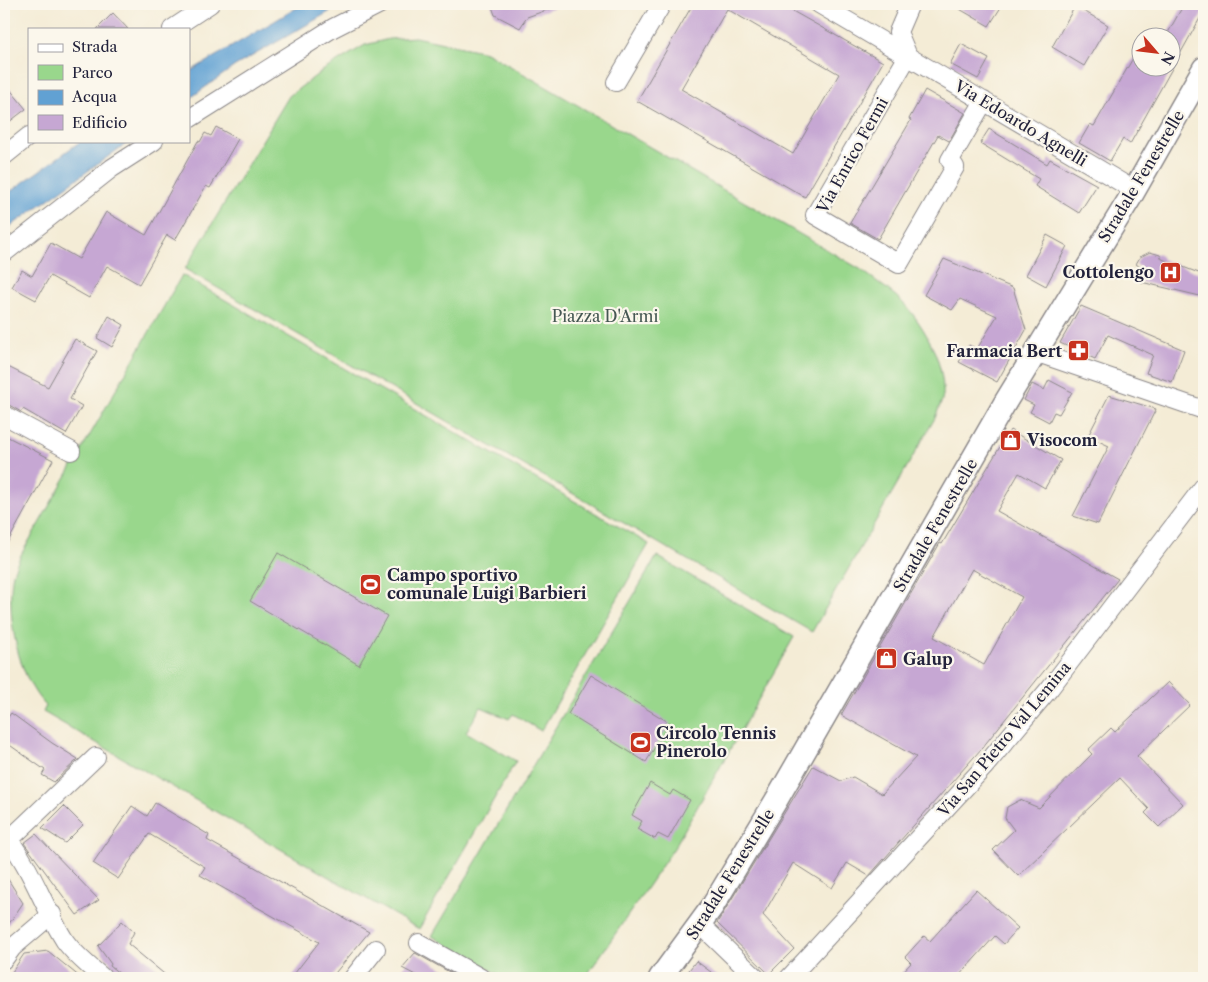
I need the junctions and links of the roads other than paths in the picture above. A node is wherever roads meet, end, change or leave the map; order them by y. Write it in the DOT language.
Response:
graph roads {
  1 [pos="210,4"];
  2 [pos="380,4"];
  3 [pos="662,4"];
  4 [pos="819,4"];
  5 [pos="910,4"];
  6 [pos="174,28"];
  7 [pos="908,56"];
  8 [pos="1204,68"];
  9 [pos="616,82"];
  10 [pos="984,101"];
  11 [pos="190,118"];
  12 [pos="28,137"];
  13 [pos="152,142"];
  14 [pos="4,156"];
  15 [pos="1134,190"];
  16 [pos="4,254"];
  17 [pos="1034,352"];
  18 [pos="1204,410"];
  19 [pos="4,415"];
  20 [pos="71,450"];
  21 [pos="1204,486"];
  22 [pos="96,757"];
  23 [pos="6,837"];
  24 [pos="52,914"];
  25 [pos="700,924"];
  26 [pos="419,943"];
  27 [pos="376,949"];
  28 [pos="4,959"];
  29 [pos="103,978"];
  30 [pos="353,978"];
  31 [pos="481,978"];
  32 [pos="660,978"];
  33 [pos="756,978"];
  34 [pos="788,978"];
  1 -- 6 [label="street"];
  2 -- 11 [label="street"];
  3 -- 9 [label="street"];
  4 -- 7 [label="street, Via Edoardo Agnelli"];
  5 -- 7 [label="street"];
  7 -- 10 [label="street, Via Edoardo Agnelli"];
  7 -- 10 [label="street, Via Enrico Fermi"];
  8 -- 15 [label="main road, Stradale Fenestrelle"];
  10 -- 15 [label="street, Via Edoardo Agnelli"];
  12 -- 14 [label="street"];
  13 -- 16 [label="street"];
  15 -- 17 [label="main road, Stradale Fenestrelle"];
  17 -- 18 [label="street"];
  17 -- 25 [label="main road, Stradale Fenestrelle"];
  19 -- 20 [label="street"];
  21 -- 34 [label="street, Via San Pietro Val Lemina"];
  22 -- 23 [label="street"];
  23 -- 24 [label="street"];
  24 -- 28 [label="street"];
  24 -- 29 [label="street"];
  25 -- 32 [label="main road, Stradale Fenestrelle"];
  25 -- 33 [label="street"];
  26 -- 31 [label="street"];
  27 -- 30 [label="street"];
}
